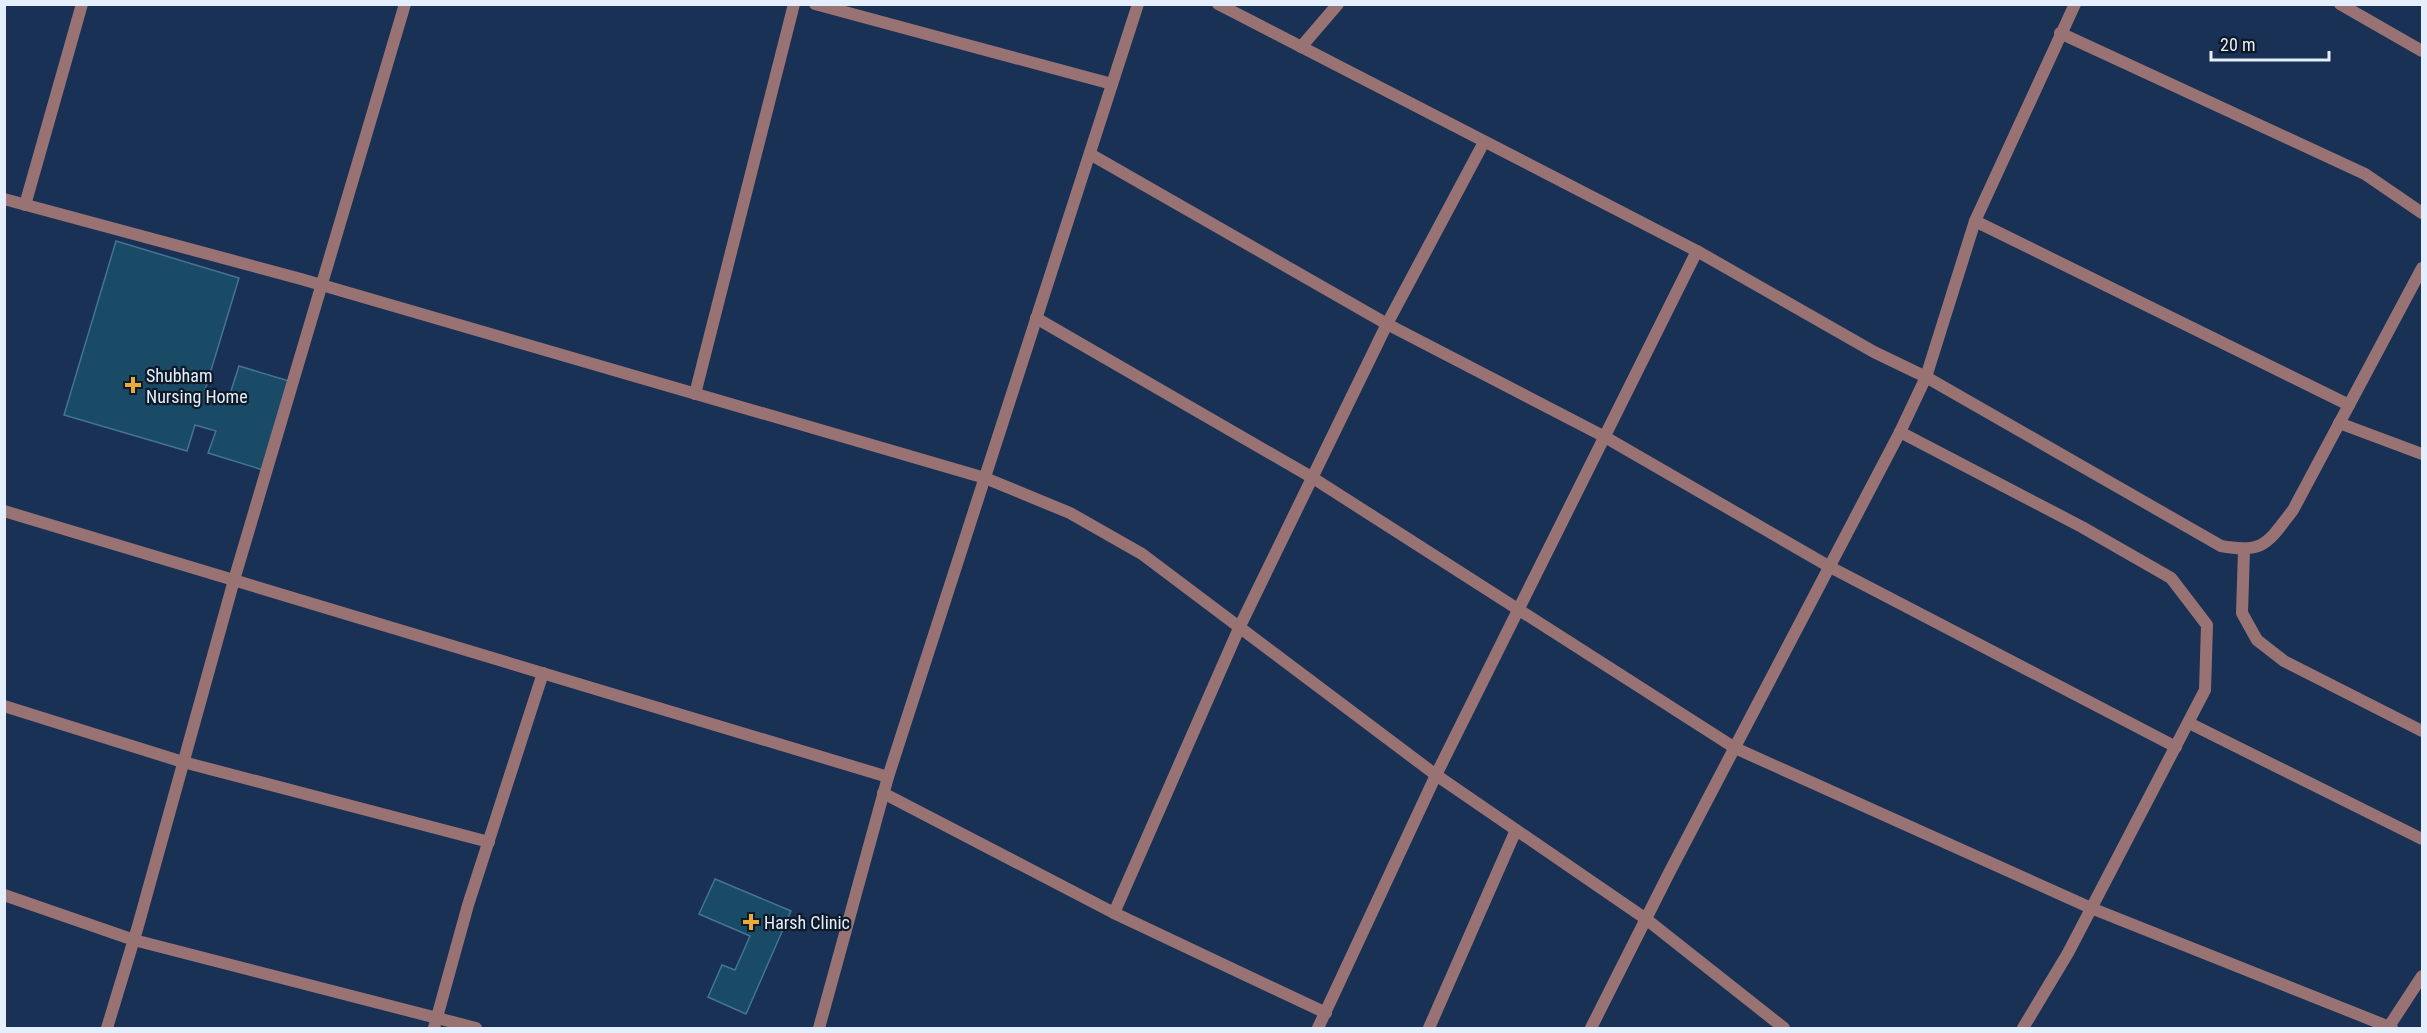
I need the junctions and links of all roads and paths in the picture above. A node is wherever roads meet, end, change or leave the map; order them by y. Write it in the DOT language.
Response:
graph roads {
  1 [pos="82,4"];
  2 [pos="405,4"];
  3 [pos="794,4"];
  4 [pos="814,4"];
  5 [pos="1138,4"];
  6 [pos="1218,4"];
  7 [pos="1338,4"];
  8 [pos="2075,4"];
  9 [pos="2340,4"];
  10 [pos="2060,33"];
  11 [pos="1301,47"];
  12 [pos="2422,51"];
  13 [pos="1112,84"];
  14 [pos="1484,142"];
  15 [pos="1090,154"];
  16 [pos="4,199"];
  17 [pos="25,205"];
  18 [pos="2422,213"];
  19 [pos="1975,221"];
  20 [pos="1697,251"];
  21 [pos="2422,268"];
  22 [pos="322,286"];
  23 [pos="1036,318"];
  24 [pos="1388,324"];
  25 [pos="1926,376"];
  26 [pos="695,394"];
  27 [pos="2349,405"];
  28 [pos="2339,423"];
  29 [pos="1900,432"];
  30 [pos="1605,437"];
  31 [pos="2422,454"];
  32 [pos="1313,477"];
  33 [pos="985,478"];
  34 [pos="4,511"];
  35 [pos="2244,550"];
  36 [pos="1830,567"];
  37 [pos="234,580"];
  38 [pos="1519,609"];
  39 [pos="1240,626"];
  40 [pos="543,673"];
  41 [pos="4,706"];
  42 [pos="2189,723"];
  43 [pos="2422,730"];
  44 [pos="2176,747"];
  45 [pos="1735,748"];
  46 [pos="183,762"];
  47 [pos="1436,775"];
  48 [pos="888,777"];
  49 [pos="883,793"];
  50 [pos="1516,830"];
  51 [pos="2422,839"];
  52 [pos="489,842"];
  53 [pos="4,895"];
  54 [pos="2091,908"];
  55 [pos="1114,912"];
  56 [pos="1646,919"];
  57 [pos="134,940"];
  58 [pos="2422,976"];
  59 [pos="1326,1013"];
  60 [pos="436,1023"];
  61 [pos="2390,1028"];
  62 [pos="107,1029"];
  63 [pos="476,1029"];
  64 [pos="819,1029"];
  65 [pos="1318,1029"];
  66 [pos="1429,1029"];
  67 [pos="1591,1029"];
  68 [pos="1784,1029"];
  69 [pos="2023,1029"];
  1 -- 17 [label="street"];
  2 -- 22 [label="street"];
  3 -- 26 [label="street"];
  4 -- 13 [label="street"];
  5 -- 13 [label="street"];
  6 -- 11 [label="street"];
  7 -- 11 [label="street"];
  8 -- 10 [label="street"];
  9 -- 12 [label="street"];
  10 -- 18 [label="street"];
  10 -- 19 [label="street"];
  11 -- 14 [label="street"];
  13 -- 15 [label="street"];
  14 -- 20 [label="street"];
  14 -- 24 [label="street"];
  15 -- 23 [label="street"];
  15 -- 24 [label="street"];
  16 -- 17 [label="street"];
  17 -- 22 [label="street"];
  19 -- 25 [label="street"];
  19 -- 27 [label="street"];
  20 -- 25 [label="street"];
  20 -- 30 [label="street"];
  21 -- 27 [label="street"];
  22 -- 26 [label="street"];
  22 -- 37 [label="street"];
  23 -- 32 [label="street"];
  23 -- 33 [label="street"];
  24 -- 30 [label="street"];
  24 -- 32 [label="street"];
  25 -- 29 [label="street"];
  25 -- 35 [label="street"];
  26 -- 33 [label="street"];
  27 -- 28 [label="street"];
  28 -- 31 [label="street"];
  28 -- 35 [label="street"];
  29 -- 36 [label="street"];
  29 -- 42 [label="street"];
  30 -- 36 [label="street"];
  30 -- 38 [label="street"];
  32 -- 38 [label="street"];
  32 -- 39 [label="street"];
  33 -- 39 [label="street"];
  33 -- 48 [label="street"];
  34 -- 37 [label="street"];
  35 -- 43 [label="street"];
  36 -- 44 [label="street"];
  36 -- 45 [label="street"];
  37 -- 40 [label="street"];
  37 -- 46 [label="street"];
  38 -- 45 [label="street"];
  38 -- 47 [label="street"];
  39 -- 47 [label="street"];
  39 -- 55 [label="street"];
  40 -- 48 [label="street"];
  40 -- 52 [label="street"];
  41 -- 46 [label="street"];
  42 -- 44 [label="street"];
  42 -- 51 [label="street"];
  44 -- 54 [label="street"];
  45 -- 54 [label="street"];
  45 -- 56 [label="street"];
  46 -- 52 [label="street"];
  46 -- 57 [label="street"];
  47 -- 50 [label="street"];
  47 -- 59 [label="street"];
  48 -- 49 [label="street"];
  49 -- 55 [label="street"];
  49 -- 64 [label="street"];
  50 -- 56 [label="street"];
  50 -- 66 [label="street"];
  52 -- 60 [label="street"];
  53 -- 57 [label="street"];
  54 -- 61 [label="street"];
  54 -- 69 [label="street"];
  55 -- 59 [label="street"];
  56 -- 67 [label="street"];
  56 -- 68 [label="street"];
  57 -- 60 [label="street"];
  57 -- 62 [label="street"];
  58 -- 61 [label="street"];
  59 -- 65 [label="street"];
  60 -- 63 [label="street"];
}
